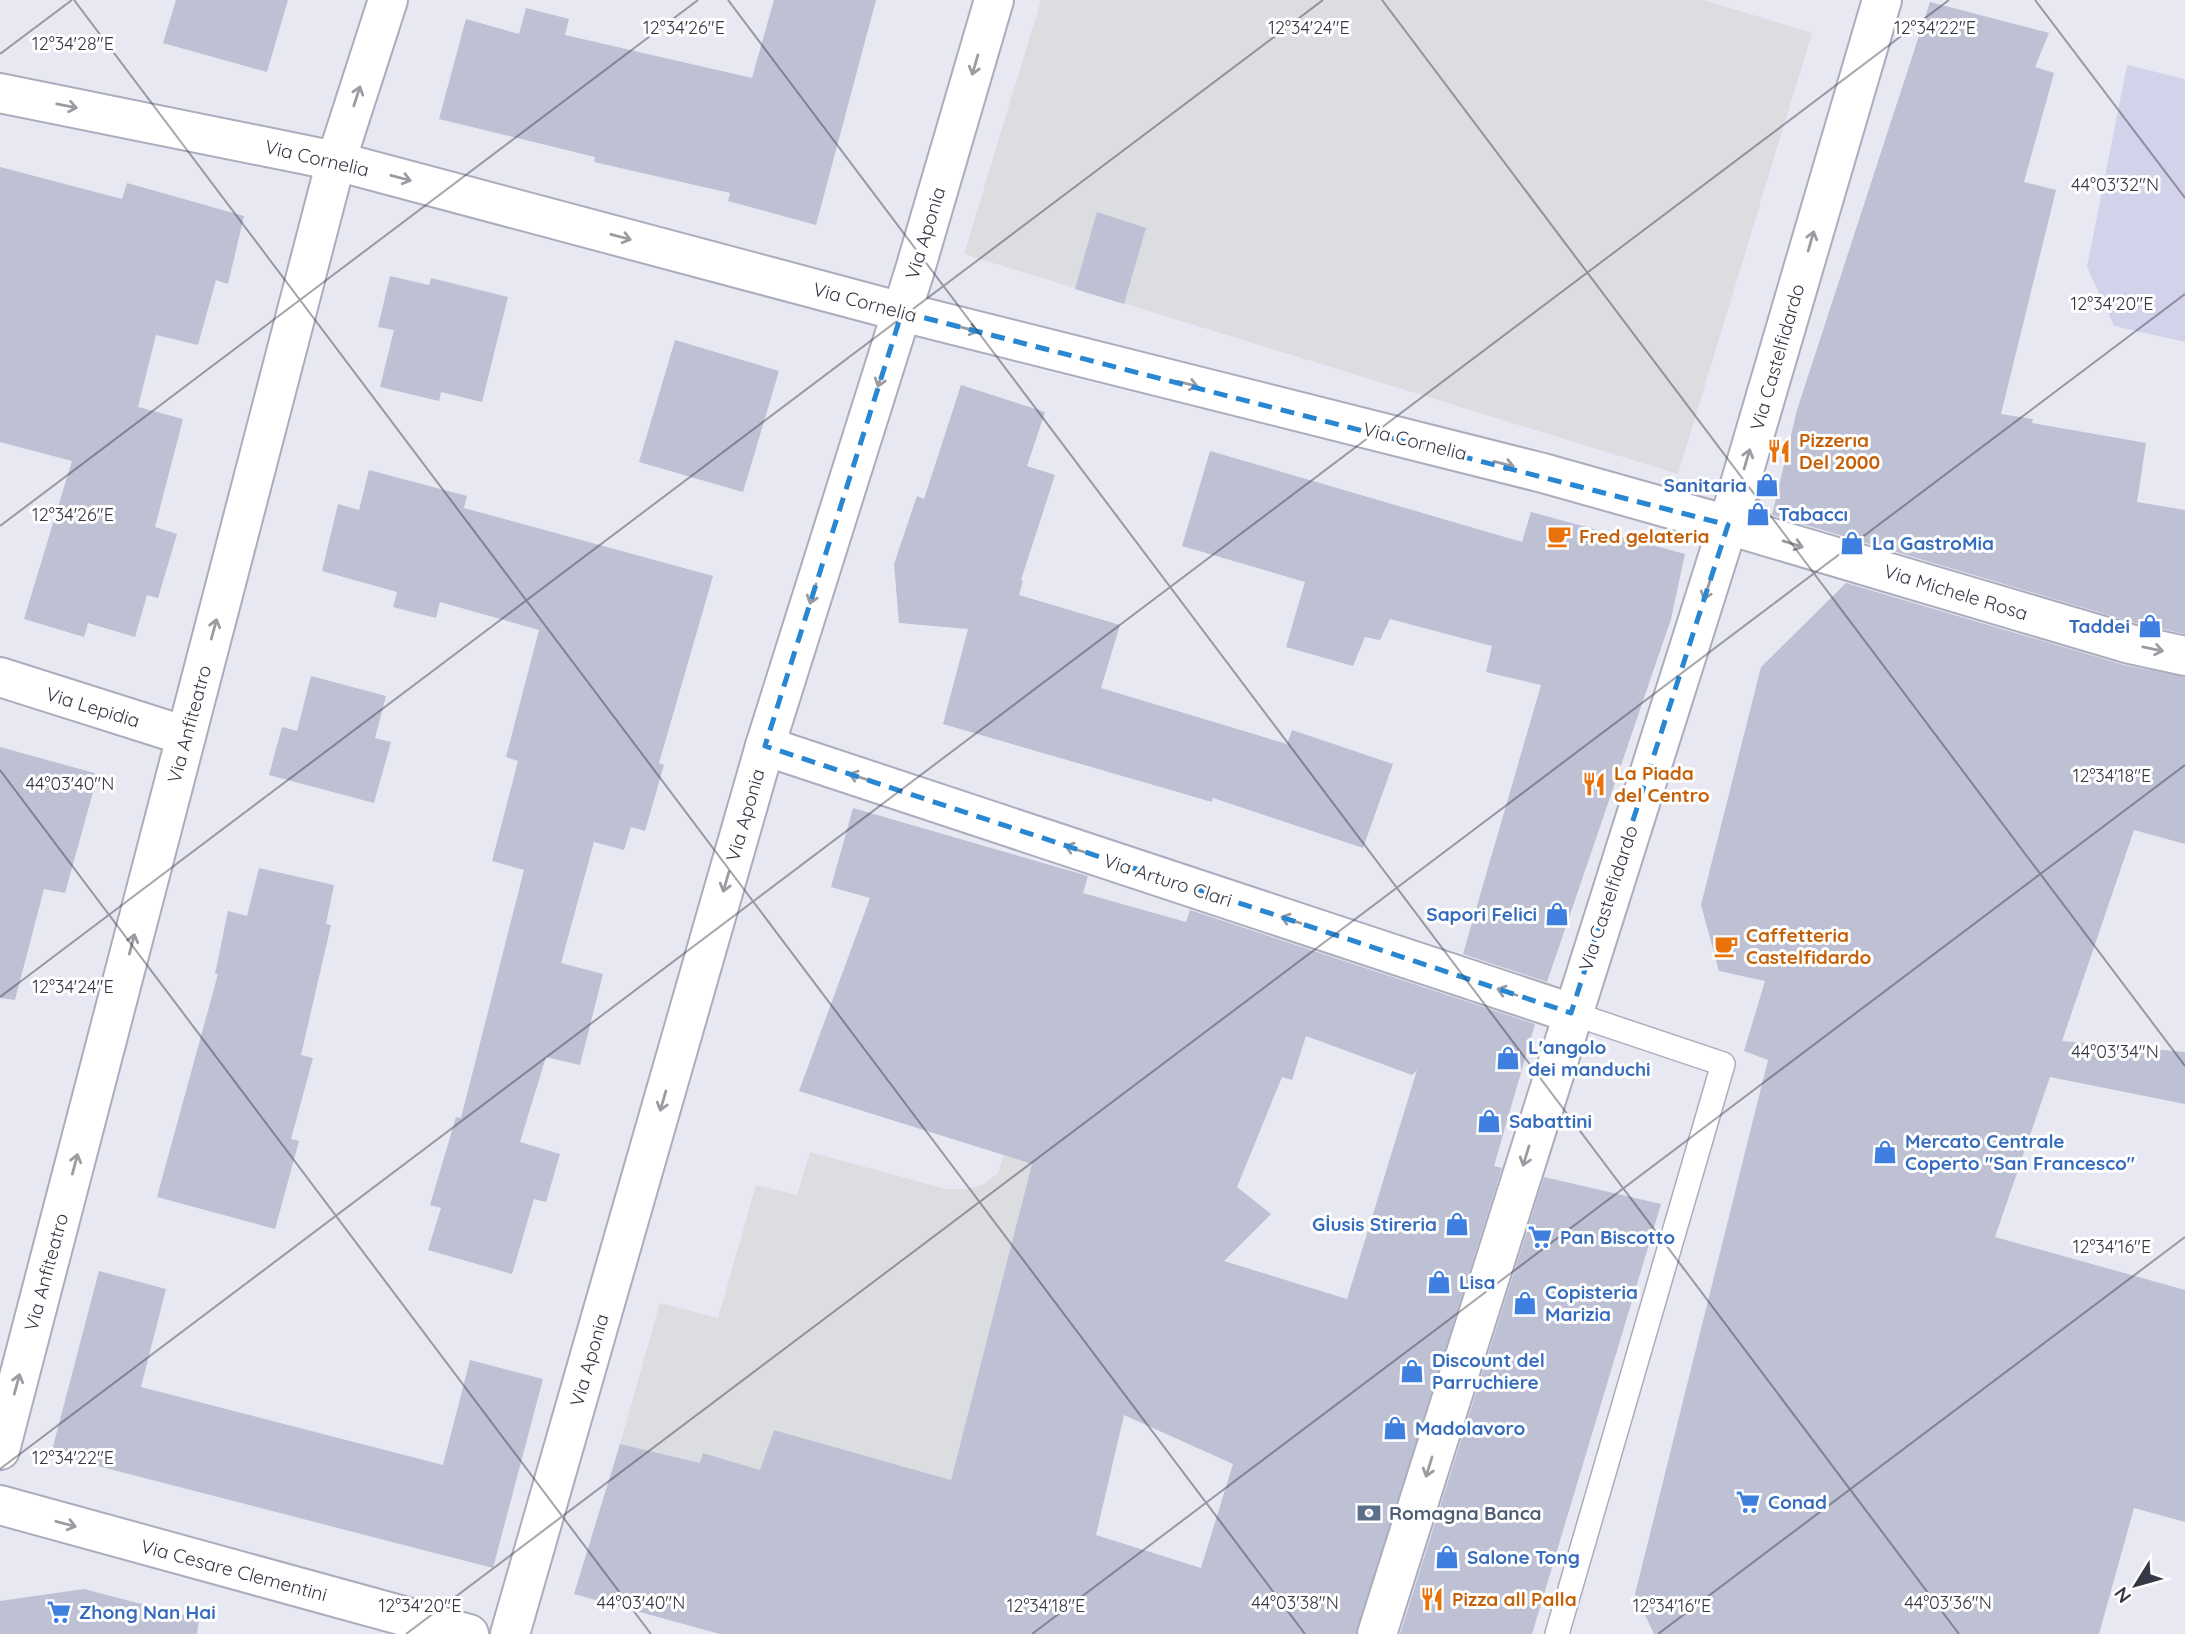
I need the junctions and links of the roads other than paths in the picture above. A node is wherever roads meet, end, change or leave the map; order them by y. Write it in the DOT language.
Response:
graph roads {
  1 [pos="388,0"];
  2 [pos="994,0"];
  3 [pos="1882,0"];
  4 [pos="0,93"];
  5 [pos="335,161"];
  6 [pos="902,312"];
  7 [pos="1728,524"];
  8 [pos="2185,656"];
  9 [pos="0,677"];
  10 [pos="186,736"];
  11 [pos="765,746"];
  12 [pos="1571,1013"];
  13 [pos="0,1450"];
  14 [pos="0,1505"];
  15 [pos="469,1634"];
  16 [pos="510,1634"];
  17 [pos="1377,1634"];
  18 [pos="1557,1634"];
  5 -- 1 [label="street, Via Anfiteatro, one-way"];
  2 -- 6 [label="street, Via Aponia, one-way"];
  7 -- 3 [label="street, Via Castelfidardo, one-way"];
  4 -- 5 [label="street, Via Cornelia, one-way"];
  5 -- 6 [label="street, Via Cornelia, one-way"];
  10 -- 5 [label="street, Via Anfiteatro, one-way"];
  6 -- 7 [label="street, Via Cornelia, one-way"];
  6 -- 11 [label="street, Via Aponia, one-way"];
  7 -- 8 [label="street, Via Michele Rosa, one-way"];
  7 -- 12 [label="street, Via Castelfidardo, one-way"];
  9 -- 10 [label="street, Via Lepidia"];
  13 -- 10 [label="street, Via Anfiteatro, one-way"];
  12 -- 11 [label="street, Via Arturo Clari, one-way"];
  11 -- 16 [label="street, Via Aponia, one-way"];
  12 -- 17 [label="street, Via Castelfidardo, one-way"];
  12 -- 18 [label="lane"];
  14 -- 15 [label="street, Via Cesare Clementini, one-way"];
}
